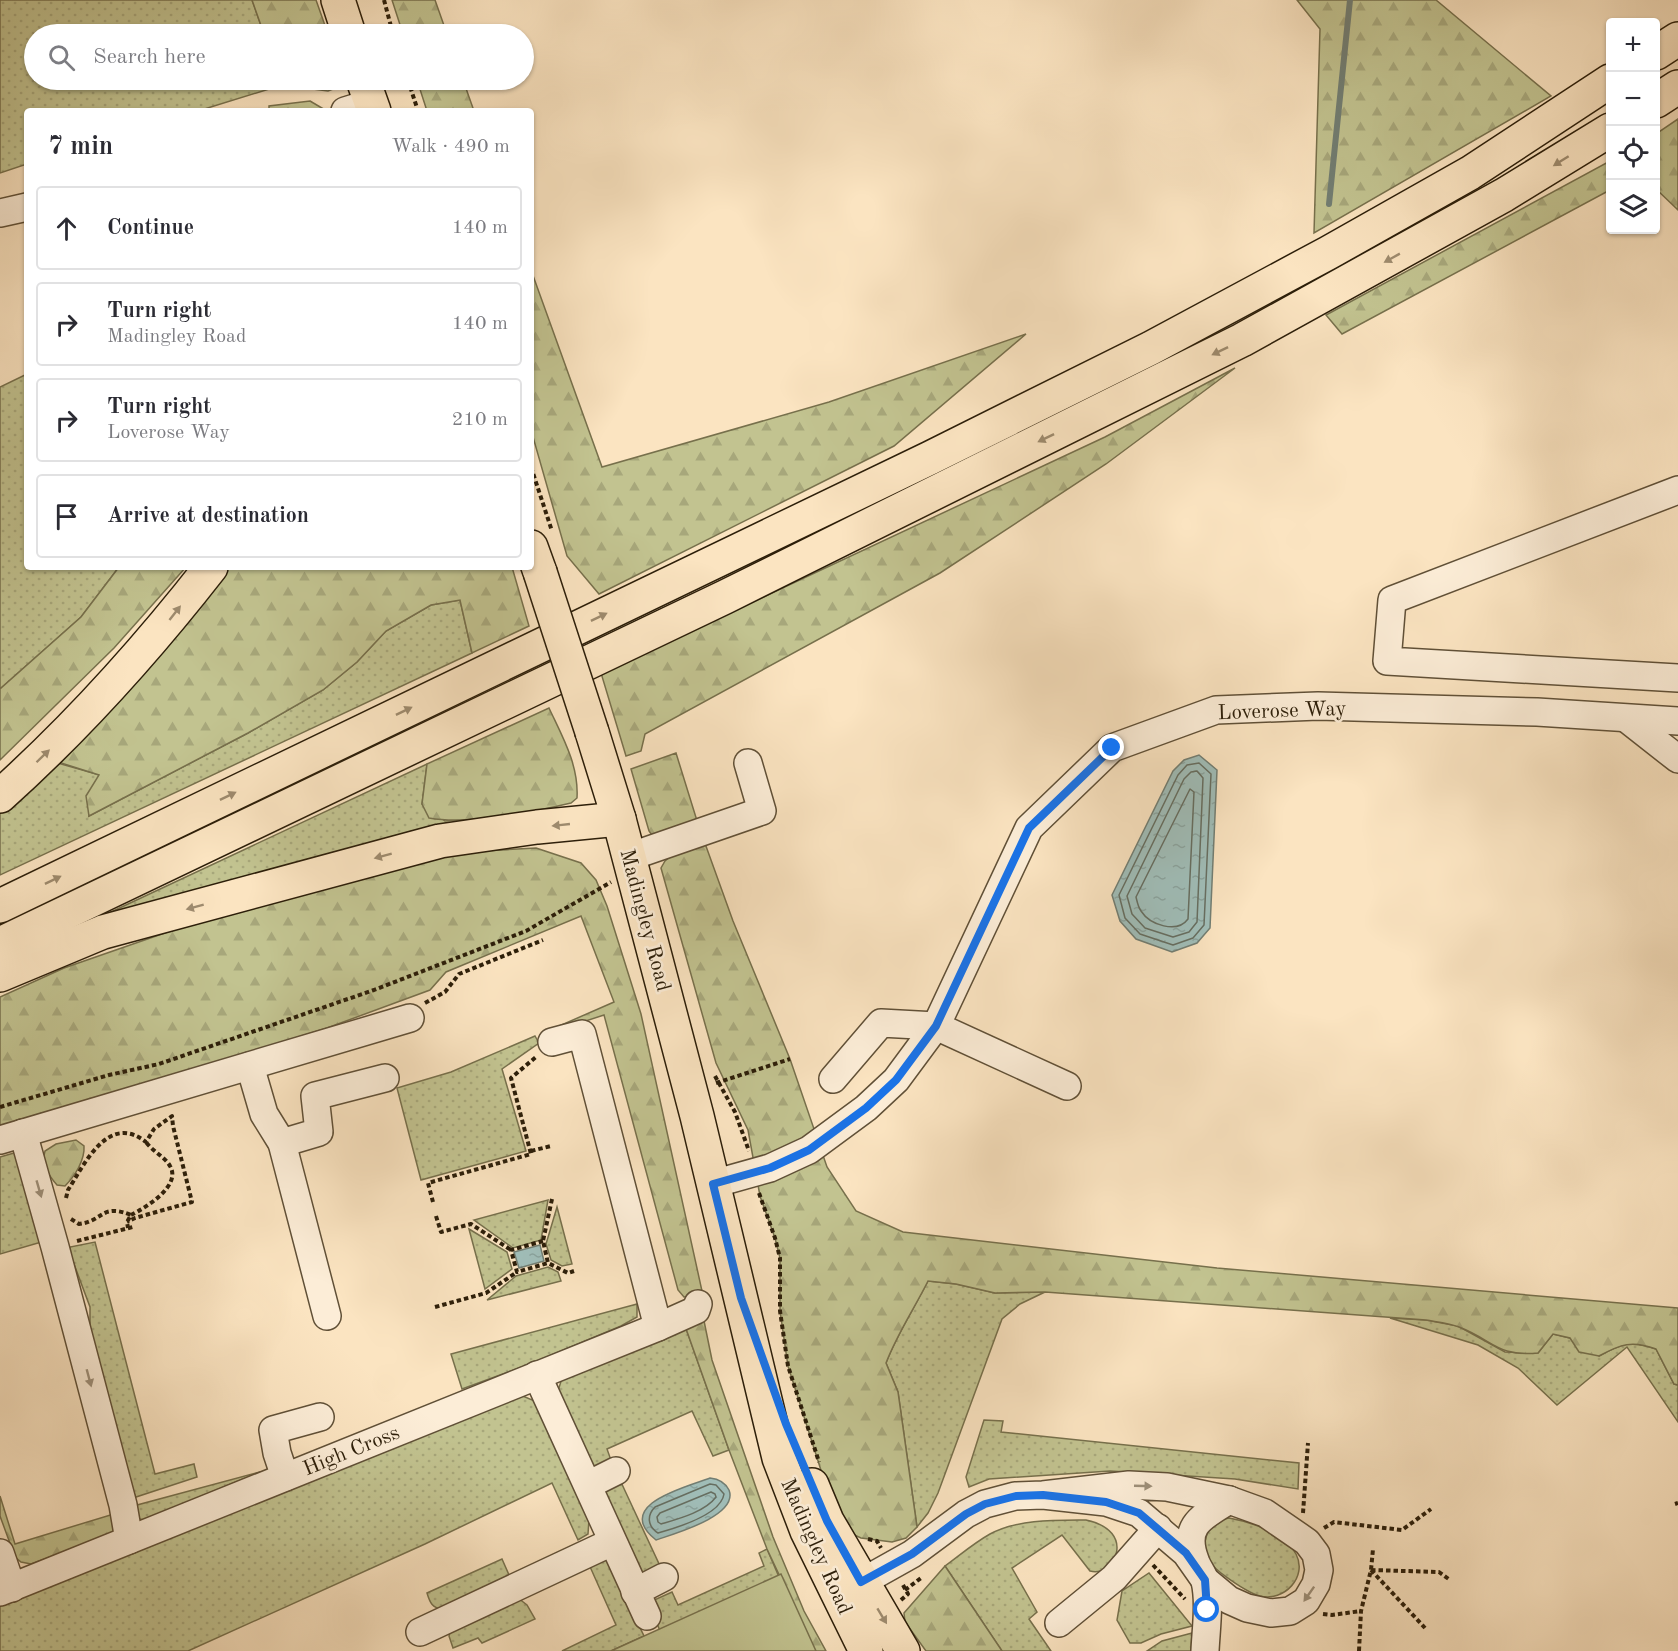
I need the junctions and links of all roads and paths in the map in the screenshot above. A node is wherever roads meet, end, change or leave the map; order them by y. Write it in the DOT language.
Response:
graph roads {
  1 [pos="338,0"];
  2 [pos="384,0"];
  3 [pos="346,24"];
  4 [pos="390,24"];
  5 [pos="1678,39"];
  6 [pos="1660,50"];
  7 [pos="1606,84"];
  8 [pos="1678,87"];
  9 [pos="411,90"];
  10 [pos="1660,98"];
  11 [pos="417,108"];
  12 [pos="1606,133"];
  13 [pos="24,208"];
  14 [pos="0,213"];
  15 [pos="1678,490"];
  16 [pos="534,492"];
  17 [pos="541,551"];
  18 [pos="209,570"];
  19 [pos="1543,672"];
  20 [pos="1678,678"];
  21 [pos="1537,712"];
  22 [pos="1627,719"];
  23 [pos="1678,722"];
  24 [pos="1678,759"];
  25 [pos="748,763"];
  26 [pos="0,796"];
  27 [pos="619,819"];
  28 [pos="631,863"];
  29 [pos="0,906"];
  30 [pos="543,940"];
  31 [pos="0,944"];
  32 [pos="0,975"];
  33 [pos="410,1018"];
  34 [pos="936,1026"];
  35 [pos="552,1042"];
  36 [pos="789,1059"];
  37 [pos="250,1066"];
  38 [pos="385,1078"];
  39 [pos="833,1079"];
  40 [pos="1068,1086"];
  41 [pos="690,1089"];
  42 [pos="0,1107"];
  43 [pos="12,1136"];
  44 [pos="146,1142"];
  45 [pos="282,1143"];
  46 [pos="551,1146"];
  47 [pos="531,1151"];
  48 [pos="713,1184"];
  49 [pos="552,1199"];
  50 [pos="433,1202"];
  51 [pos="64,1206"];
  52 [pos="67,1211"];
  53 [pos="131,1215"];
  54 [pos="436,1216"];
  55 [pos="127,1222"];
  56 [pos="543,1241"];
  57 [pos="56,1247"];
  58 [pos="511,1250"];
  59 [pos="548,1263"];
  60 [pos="574,1271"];
  61 [pos="517,1272"];
  62 [pos="698,1304"];
  63 [pos="435,1307"];
  64 [pos="327,1316"];
  65 [pos="658,1327"];
  66 [pos="537,1375"];
  67 [pos="320,1417"];
  68 [pos="1308,1443"];
  69 [pos="616,1471"];
  70 [pos="285,1477"];
  71 [pos="588,1485"];
  72 [pos="1043,1495"];
  73 [pos="1229,1500"];
  74 [pos="1296,1508"];
  75 [pos="1431,1509"];
  76 [pos="1303,1514"];
  77 [pos="1309,1518"];
  78 [pos="1158,1528"];
  79 [pos="1324,1536"];
  80 [pos="129,1540"];
  81 [pos="612,1542"];
  82 [pos="1373,1549"];
  83 [pos="1137,1552"];
  84 [pos="0,1553"];
  85 [pos="1371,1570"];
  86 [pos="929,1571"];
  87 [pos="664,1577"];
  88 [pos="1205,1580"];
  89 [pos="1450,1580"];
  90 [pos="6,1590"];
  91 [pos="850,1590"];
  92 [pos="905,1590"];
  93 [pos="635,1592"];
  94 [pos="1207,1610"];
  95 [pos="1361,1611"];
  96 [pos="1319,1614"];
  97 [pos="647,1616"];
  98 [pos="1059,1623"];
  99 [pos="1425,1628"];
  100 [pos="420,1632"];
  101 [pos="866,1651"];
  102 [pos="903,1651"];
  103 [pos="1205,1651"];
  104 [pos="1359,1651"];
  1 -- 3 [label="main road"];
  2 -- 4 [label="path"];
  5 -- 6 [label="main road"];
  29 -- 7 [label="main road, one-way"];
  8 -- 10 [label="main road"];
  9 -- 11 [label="path"];
  12 -- 31 [label="main road, one-way"];
  13 -- 14 [label="street"];
  15 -- 19 [label="street"];
  16 -- 17 [label="path"];
  17 -- 27 [label="main road, Madingley Road, bridge"];
  26 -- 18 [label="main road, one-way"];
  19 -- 20 [label="street"];
  19 -- 21 [label="street"];
  21 -- 22 [label="street, Loverose Way"];
  21 -- 34 [label="street, Loverose Way"];
  22 -- 23 [label="street, Loverose Way"];
  22 -- 24 [label="street"];
  25 -- 28 [label="street"];
  27 -- 28 [label="main road, Madingley Road"];
  27 -- 32 [label="main road, one-way"];
  28 -- 41 [label="main road, Madingley Road"];
  28 -- 42 [label="path"];
  30 -- 33 [label="path"];
  33 -- 37 [label="street"];
  34 -- 39 [label="street"];
  34 -- 40 [label="street"];
  34 -- 48 [label="street, Loverose Way"];
  35 -- 47 [label="path"];
  35 -- 65 [label="street"];
  36 -- 41 [label="path"];
  37 -- 43 [label="street"];
  37 -- 45 [label="street"];
  38 -- 45 [label="street"];
  41 -- 48 [label="main road, Madingley Road"];
  43 -- 57 [label="street, one-way"];
  44 -- 51 [label="path"];
  44 -- 53 [label="path"];
  44 -- 55 [label="path"];
  45 -- 64 [label="street"];
  46 -- 47 [label="path"];
  47 -- 50 [label="path"];
  48 -- 91 [label="main road, Madingley Road"];
  49 -- 56 [label="path"];
  52 -- 53 [label="path"];
  53 -- 55 [label="path"];
  54 -- 58 [label="path"];
  55 -- 57 [label="path"];
  56 -- 58 [label="path"];
  56 -- 59 [label="path"];
  57 -- 80 [label="street, one-way"];
  58 -- 61 [label="path"];
  59 -- 60 [label="path"];
  59 -- 61 [label="path"];
  61 -- 63 [label="path"];
  62 -- 65 [label="street, High Cross"];
  65 -- 66 [label="street, High Cross"];
  66 -- 70 [label="street, High Cross"];
  66 -- 71 [label="street"];
  67 -- 70 [label="street"];
  68 -- 76 [label="path"];
  69 -- 71 [label="street"];
  70 -- 80 [label="street, High Cross"];
  71 -- 81 [label="street"];
  72 -- 73 [label="street, one-way"];
  72 -- 78 [label="street"];
  72 -- 91 [label="street"];
  73 -- 88 [label="street"];
  73 -- 88 [label="street, one-way"];
  74 -- 76 [label="path"];
  75 -- 79 [label="path"];
  76 -- 77 [label="path"];
  78 -- 83 [label="street"];
  78 -- 88 [label="street"];
  80 -- 90 [label="street, High Cross"];
  81 -- 93 [label="street"];
  81 -- 100 [label="street"];
  82 -- 85 [label="path"];
  83 -- 94 [label="path"];
  83 -- 98 [label="street"];
  84 -- 90 [label="street"];
  85 -- 89 [label="path"];
  85 -- 95 [label="path"];
  85 -- 99 [label="path"];
  86 -- 92 [label="path"];
  87 -- 93 [label="street"];
  88 -- 94 [label="street"];
  91 -- 101 [label="main road, Madingley Road"];
  91 -- 102 [label="main road, Madingley Road, one-way"];
  93 -- 97 [label="street"];
  94 -- 103 [label="street"];
  95 -- 96 [label="path"];
  95 -- 104 [label="path"];
}
